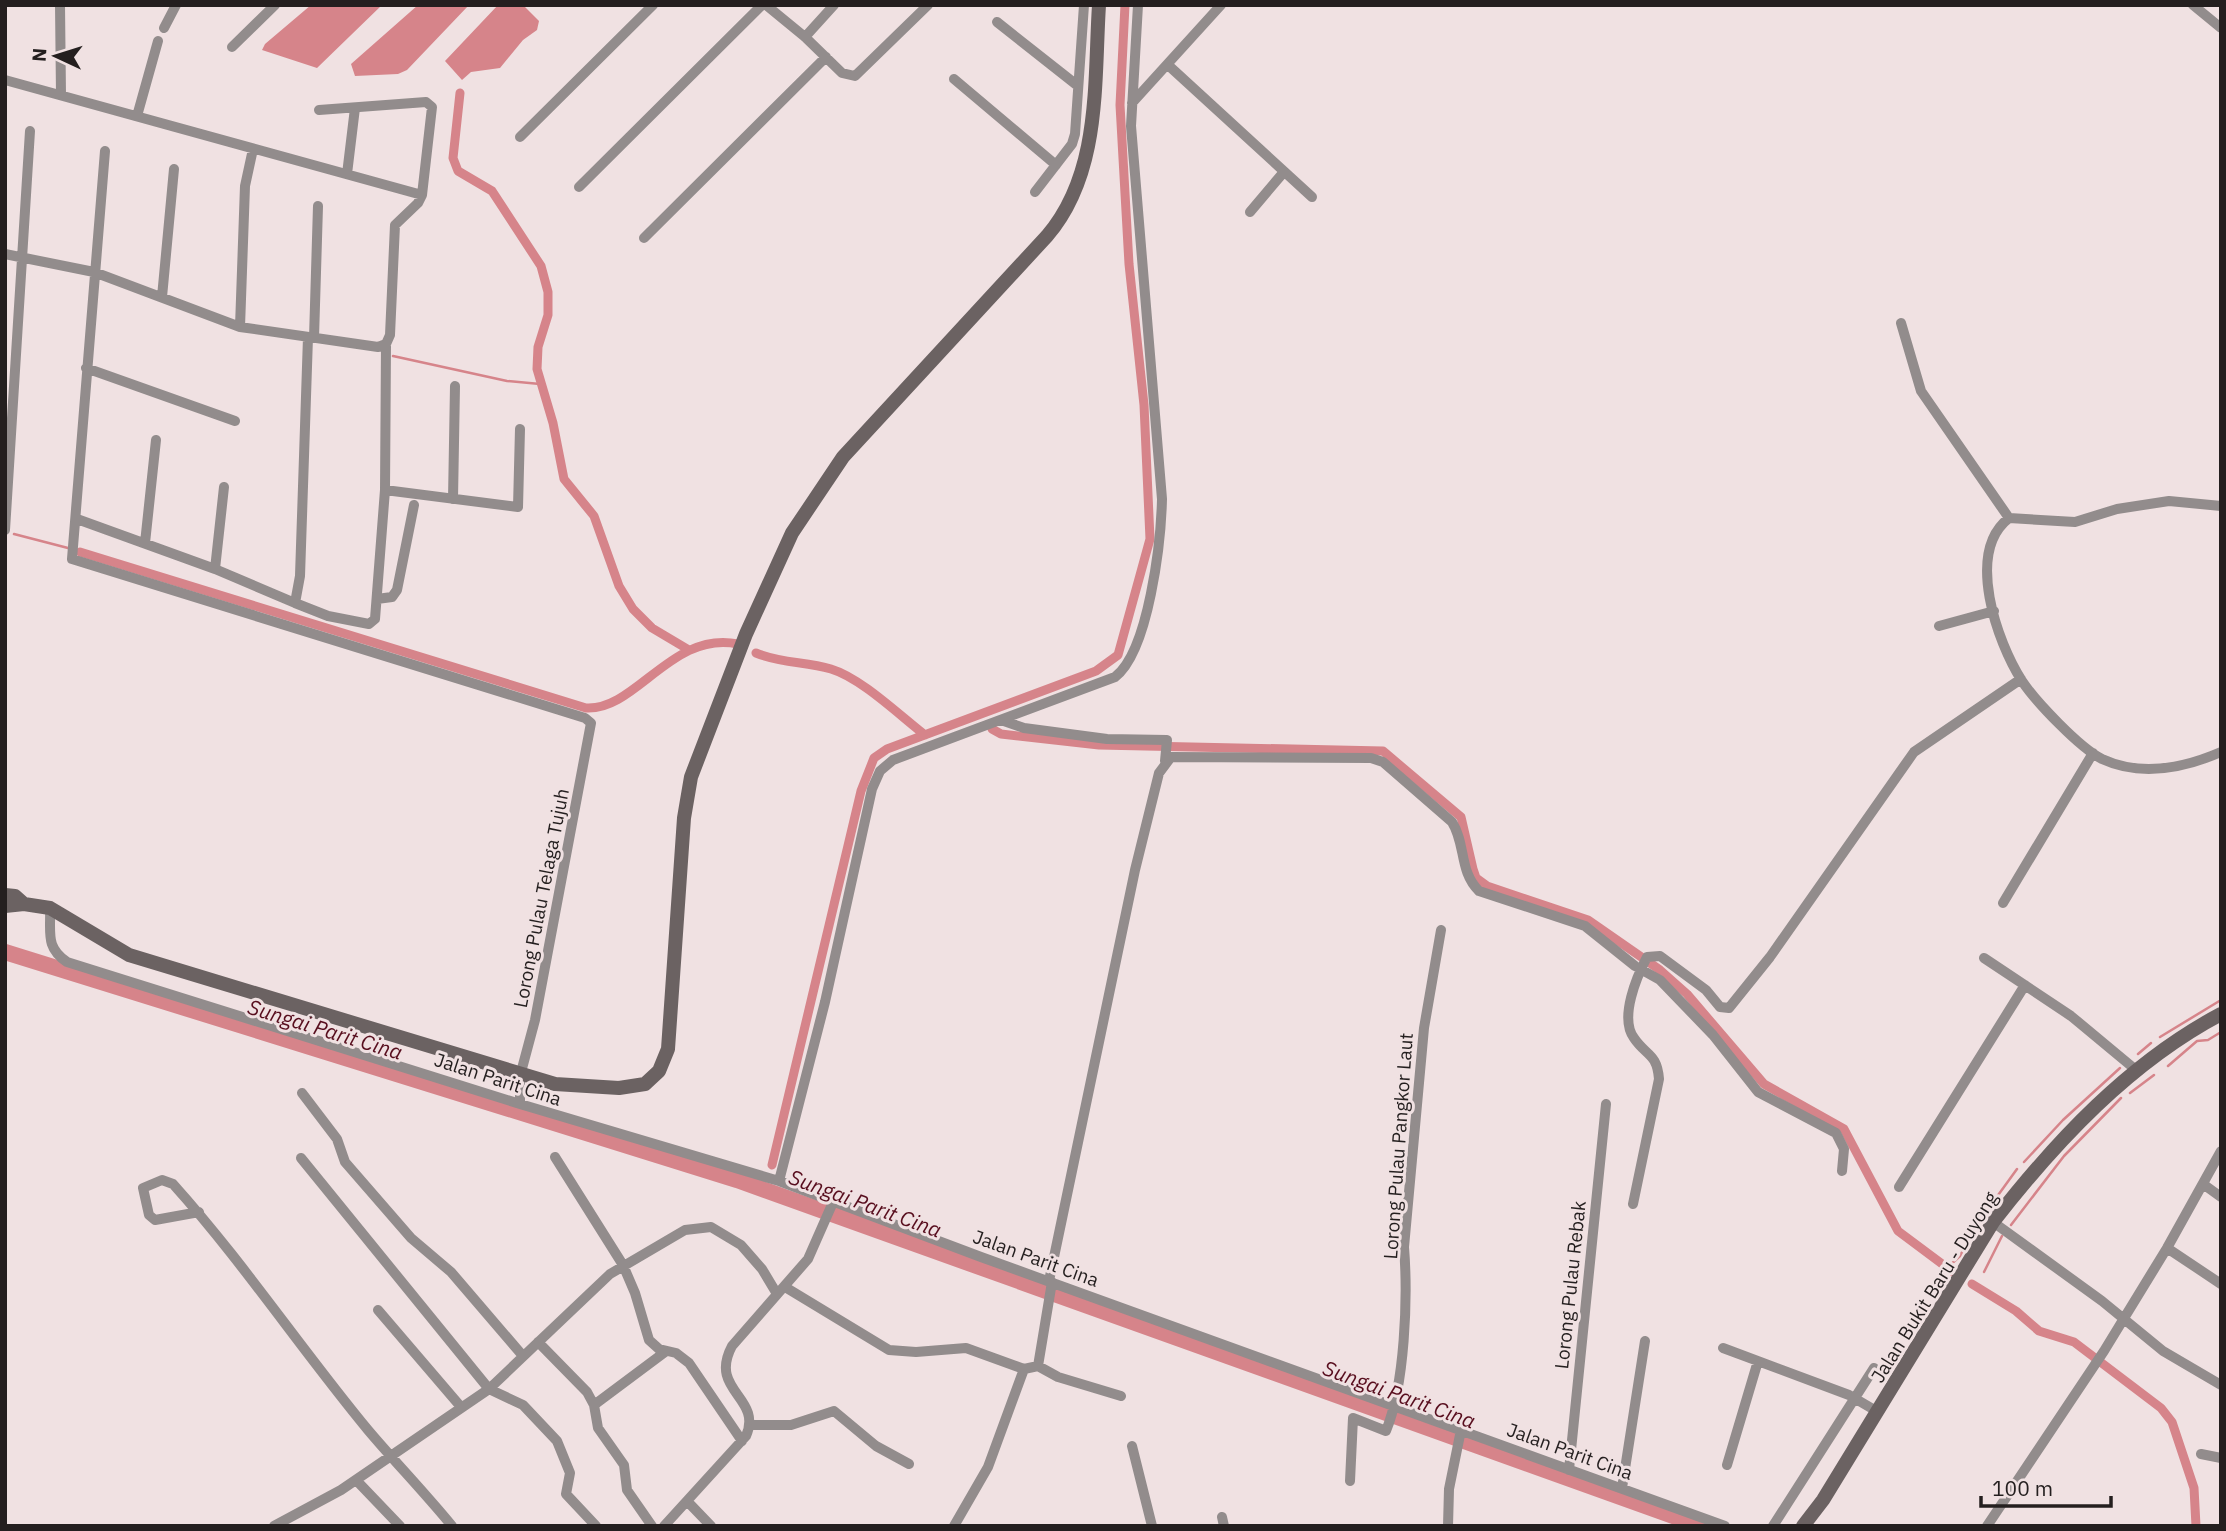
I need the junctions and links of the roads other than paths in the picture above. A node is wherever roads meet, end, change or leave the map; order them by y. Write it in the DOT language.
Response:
graph roads {
  1 [pos="60,5"];
  2 [pos="176,5"];
  3 [pos="275,5"];
  4 [pos="653,5"];
  5 [pos="764,5"];
  6 [pos="834,5"];
  7 [pos="928,5"];
  8 [pos="1084,5"];
  9 [pos="1099,5"];
  10 [pos="1138,5"];
  11 [pos="1221,5"];
  12 [pos="2193,5"];
  13 [pos="997,22"];
  14 [pos="2221,27"];
  15 [pos="164,29"];
  16 [pos="804,37"];
  17 [pos="159,41"];
  18 [pos="232,47"];
  19 [pos="826,57"];
  20 [pos="1168,65"];
  21 [pos="954,79"];
  22 [pos="5,80"];
  23 [pos="1078,86"];
  24 [pos="61,95"];
  25 [pos="1132,104"];
  26 [pos="355,108"];
  27 [pos="319,110"];
  28 [pos="137,116"];
  29 [pos="30,131"];
  30 [pos="520,137"];
  31 [pos="253,149"];
  32 [pos="105,151"];
  33 [pos="1056,165"];
  34 [pos="174,169"];
  35 [pos="1283,173"];
  36 [pos="347,174"];
  37 [pos="579,187"];
  38 [pos="1035,192"];
  39 [pos="422,195"];
  40 [pos="1312,197"];
  41 [pos="318,206"];
  42 [pos="1250,212"];
  43 [pos="644,238"];
  44 [pos="5,254"];
  45 [pos="22,257"];
  46 [pos="94,272"];
  47 [pos="162,297"];
  48 [pos="1901,323"];
  49 [pos="240,327"];
  50 [pos="311,338"];
  51 [pos="386,344"];
  52 [pos="86,368"];
  53 [pos="455,386"];
  54 [pos="235,421"];
  55 [pos="520,429"];
  56 [pos="156,440"];
  57 [pos="224,487"];
  58 [pos="384,490"];
  59 [pos="453,499"];
  60 [pos="414,505"];
  61 [pos="2221,506"];
  62 [pos="2009,517"];
  63 [pos="77,519"];
  64 [pos="5,530"];
  65 [pos="145,543"];
  66 [pos="215,569"];
  67 [pos="377,599"];
  68 [pos="295,603"];
  69 [pos="1994,611"];
  70 [pos="1939,626"];
  71 [pos="2021,679"];
  72 [pos="1001,720"];
  73 [pos="2093,752"];
  74 [pos="2221,752"];
  75 [pos="1166,759"];
  76 [pos="5,895"];
  77 [pos="2003,903"];
  78 [pos="24,904"];
  79 [pos="5,906"];
  80 [pos="50,908"];
  81 [pos="1441,930"];
  82 [pos="1984,958"];
  83 [pos="1643,964"];
  84 [pos="2025,985"];
  85 [pos="2221,1014"];
  86 [pos="2136,1070"];
  87 [pos="520,1076"];
  88 [pos="302,1093"];
  89 [pos="520,1104"];
  90 [pos="1606,1104"];
  91 [pos="2221,1150"];
  92 [pos="555,1157"];
  93 [pos="301,1158"];
  94 [pos="1842,1171"];
  95 [pos="779,1181"];
  96 [pos="2203,1184"];
  97 [pos="1899,1187"];
  98 [pos="2221,1197"];
  99 [pos="833,1203"];
  100 [pos="1633,1204"];
  101 [pos="199,1212"];
  102 [pos="1993,1222"];
  103 [pos="2167,1248"];
  104 [pos="623,1265"];
  105 [pos="1051,1283"];
  106 [pos="2221,1284"];
  107 [pos="781,1291"];
  108 [pos="378,1310"];
  109 [pos="2123,1320"];
  110 [pos="1645,1340"];
  111 [pos="538,1342"];
  112 [pos="1723,1348"];
  113 [pos="665,1352"];
  114 [pos="523,1356"];
  115 [pos="1758,1361"];
  116 [pos="1038,1366"];
  117 [pos="1874,1368"];
  118 [pos="1024,1369"];
  119 [pos="2221,1385"];
  120 [pos="489,1389"];
  121 [pos="1121,1396"];
  122 [pos="1856,1399"];
  123 [pos="594,1405"];
  124 [pos="461,1407"];
  125 [pos="1878,1412"];
  126 [pos="1393,1413"];
  127 [pos="751,1425"];
  128 [pos="1460,1432"];
  129 [pos="742,1441"];
  130 [pos="1132,1446"];
  131 [pos="392,1454"];
  132 [pos="2201,1454"];
  133 [pos="2221,1458"];
  134 [pos="909,1464"];
  135 [pos="1727,1465"];
  136 [pos="1569,1470"];
  137 [pos="356,1480"];
  138 [pos="1350,1481"];
  139 [pos="1622,1488"];
  140 [pos="687,1501"];
  141 [pos="275,1526"];
  142 [pos="400,1526"];
  143 [pos="452,1526"];
  144 [pos="596,1526"];
  145 [pos="652,1526"];
  146 [pos="664,1526"];
  147 [pos="711,1526"];
  148 [pos="954,1526"];
  149 [pos="1152,1526"];
  150 [pos="1448,1526"];
  151 [pos="1725,1526"];
  152 [pos="1773,1526"];
  153 [pos="1803,1526"];
  154 [pos="1987,1526"];
  1 -- 24 [label="street"];
  2 -- 15 [label="street"];
  3 -- 18 [label="street"];
  4 -- 30 [label="street"];
  5 -- 16 [label="street"];
  5 -- 37 [label="street"];
  6 -- 16 [label="street"];
  7 -- 19 [label="street"];
  8 -- 23 [label="street"];
  9 -- 87 [label="main road"];
  10 -- 25 [label="street"];
  11 -- 20 [label="street"];
  12 -- 14 [label="street"];
  13 -- 23 [label="street"];
  16 -- 19 [label="street"];
  17 -- 28 [label="street"];
  19 -- 43 [label="street"];
  20 -- 25 [label="street"];
  20 -- 35 [label="street"];
  21 -- 33 [label="street"];
  22 -- 24 [label="street"];
  23 -- 33 [label="street"];
  24 -- 28 [label="street"];
  25 -- 72 [label="street"];
  26 -- 27 [label="street"];
  26 -- 36 [label="street"];
  26 -- 39 [label="street"];
  28 -- 31 [label="street"];
  29 -- 45 [label="street"];
  31 -- 36 [label="street"];
  31 -- 49 [label="street"];
  32 -- 46 [label="street"];
  33 -- 38 [label="street"];
  34 -- 47 [label="street"];
  35 -- 40 [label="street"];
  35 -- 42 [label="street"];
  36 -- 39 [label="street"];
  39 -- 51 [label="street"];
  41 -- 50 [label="street"];
  44 -- 45 [label="street"];
  45 -- 46 [label="street"];
  45 -- 64 [label="street"];
  46 -- 47 [label="street"];
  46 -- 52 [label="street"];
  47 -- 49 [label="street"];
  48 -- 62 [label="street"];
  49 -- 50 [label="street"];
  50 -- 51 [label="street"];
  50 -- 68 [label="street"];
  51 -- 58 [label="street"];
  52 -- 54 [label="street"];
  52 -- 63 [label="street"];
  53 -- 59 [label="street"];
  55 -- 59 [label="street"];
  56 -- 65 [label="street"];
  57 -- 66 [label="street"];
  58 -- 59 [label="street"];
  58 -- 67 [label="street"];
  60 -- 67 [label="street"];
  61 -- 62 [label="street"];
  62 -- 69 [label="street"];
  63 -- 65 [label="street"];
  63 -- 87 [label="street, Lorong Pulau Telaga Tujuh"];
  65 -- 66 [label="street"];
  66 -- 68 [label="street"];
  67 -- 68 [label="street"];
  69 -- 70 [label="street"];
  69 -- 71 [label="street"];
  71 -- 73 [label="street"];
  71 -- 83 [label="street"];
  72 -- 75 [label="street"];
  72 -- 95 [label="street"];
  73 -- 74 [label="street"];
  73 -- 77 [label="street"];
  75 -- 83 [label="street"];
  75 -- 105 [label="street"];
  76 -- 78 [label="main road"];
  78 -- 79 [label="main road"];
  78 -- 80 [label="main road"];
  80 -- 87 [label="main road"];
  80 -- 89 [label="street, Jalan Parit Cina"];
  81 -- 126 [label="street, Lorong Pulau Pangkor Laut"];
  82 -- 84 [label="street"];
  83 -- 94 [label="street"];
  83 -- 100 [label="street"];
  84 -- 86 [label="street"];
  84 -- 97 [label="street"];
  85 -- 86 [label="main road, Jalan Bukit Baru - Duyong"];
  86 -- 102 [label="main road, Jalan Bukit Baru - Duyong"];
  87 -- 89 [label="street, Lorong Pulau Telaga Tujuh"];
  88 -- 114 [label="street"];
  89 -- 95 [label="street, Jalan Parit Cina"];
  90 -- 136 [label="street, Lorong Pulau Rebak"];
  91 -- 96 [label="street"];
  92 -- 104 [label="street"];
  93 -- 120 [label="street"];
  95 -- 99 [label="street, Jalan Parit Cina"];
  96 -- 98 [label="street"];
  96 -- 103 [label="street"];
  99 -- 105 [label="street, Jalan Parit Cina"];
  99 -- 107 [label="street"];
  101 -- 101 [label="street"];
  101 -- 131 [label="street"];
  102 -- 109 [label="street"];
  102 -- 125 [label="main road, Jalan Bukit Baru - Duyong"];
  103 -- 106 [label="street"];
  103 -- 109 [label="street"];
  104 -- 107 [label="street"];
  104 -- 111 [label="street"];
  104 -- 113 [label="street"];
  105 -- 116 [label="street"];
  105 -- 126 [label="street, Jalan Parit Cina"];
  107 -- 118 [label="street"];
  107 -- 127 [label="street"];
  108 -- 124 [label="street"];
  109 -- 119 [label="street"];
  109 -- 154 [label="street"];
  110 -- 139 [label="street"];
  111 -- 114 [label="street"];
  111 -- 123 [label="street"];
  112 -- 115 [label="street"];
  113 -- 123 [label="street"];
  113 -- 129 [label="street"];
  114 -- 120 [label="street"];
  115 -- 122 [label="street"];
  115 -- 135 [label="street"];
  116 -- 118 [label="street"];
  116 -- 121 [label="street"];
  117 -- 122 [label="street"];
  118 -- 148 [label="street"];
  120 -- 124 [label="street"];
  120 -- 144 [label="street"];
  122 -- 125 [label="street"];
  122 -- 152 [label="street"];
  123 -- 145 [label="street"];
  124 -- 131 [label="street"];
  125 -- 153 [label="main road, Jalan Bukit Baru - Duyong"];
  126 -- 128 [label="street, Jalan Parit Cina"];
  126 -- 138 [label="street"];
  127 -- 129 [label="street"];
  127 -- 134 [label="street"];
  128 -- 136 [label="street, Jalan Parit Cina"];
  128 -- 150 [label="street"];
  129 -- 140 [label="street"];
  130 -- 149 [label="street"];
  131 -- 137 [label="street"];
  131 -- 143 [label="street"];
  132 -- 133 [label="street"];
  136 -- 139 [label="street, Jalan Parit Cina"];
  137 -- 141 [label="street"];
  137 -- 142 [label="street"];
  139 -- 151 [label="street, Jalan Parit Cina"];
  140 -- 146 [label="street"];
  140 -- 147 [label="street"];
}
